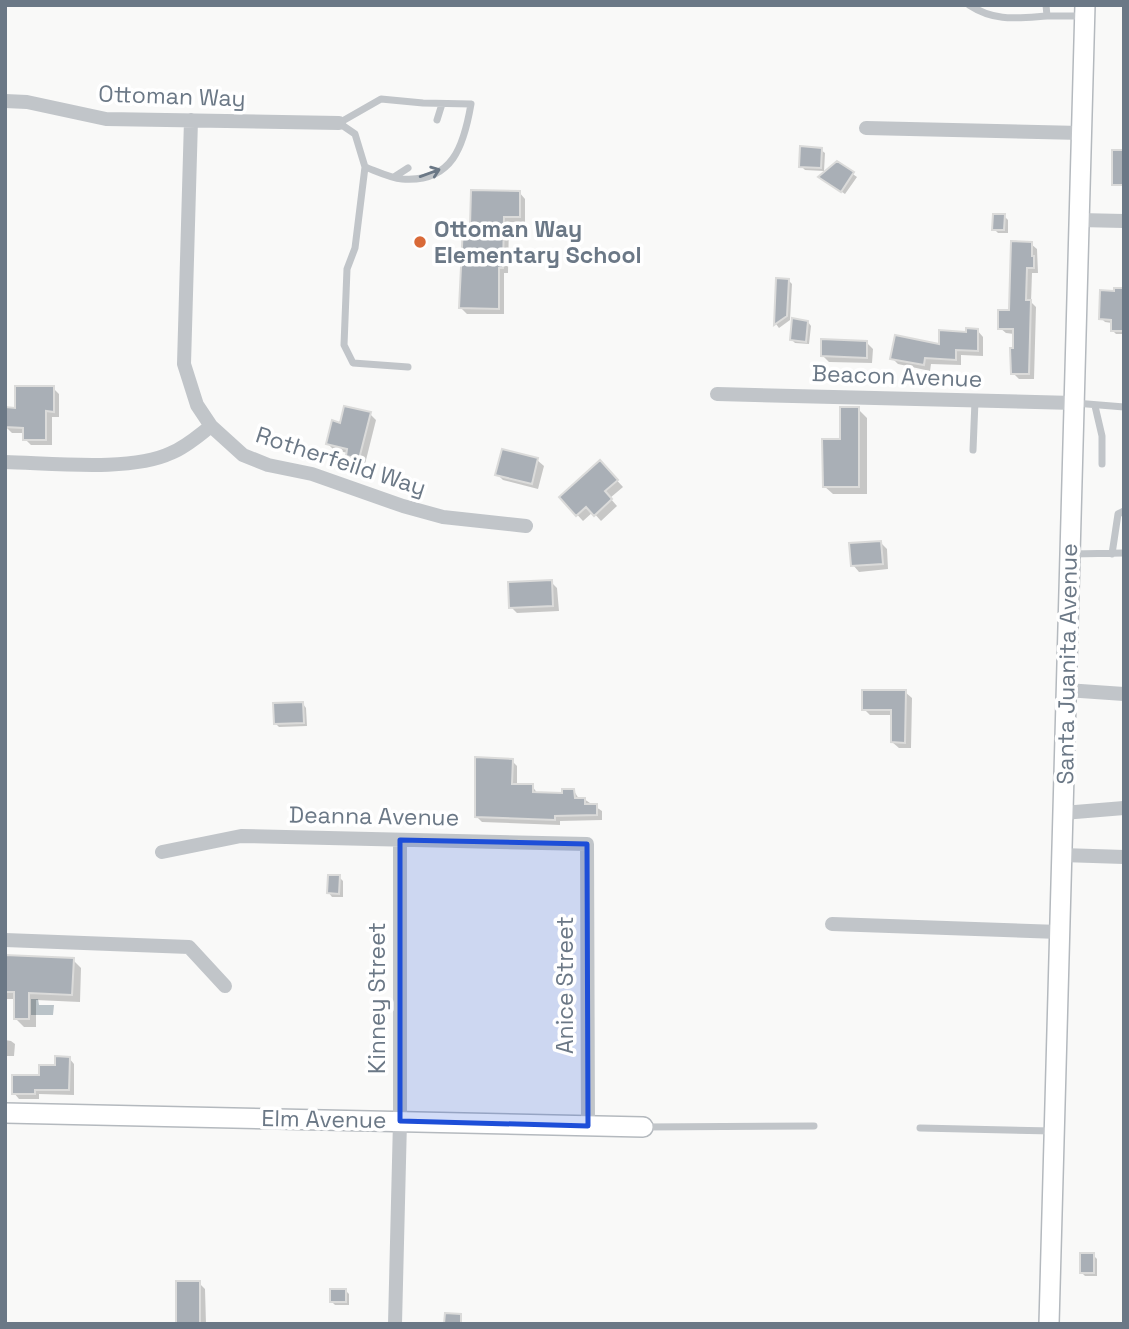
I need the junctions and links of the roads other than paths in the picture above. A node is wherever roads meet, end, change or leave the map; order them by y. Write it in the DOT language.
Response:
graph roads {
  1 [pos="969,5"];
  2 [pos="1046,5"];
  3 [pos="1085,11"];
  4 [pos="1046,16"];
  5 [pos="5,102"];
  6 [pos="442,104"];
  7 [pos="191,120"];
  8 [pos="437,120"];
  9 [pos="340,123"];
  10 [pos="866,128"];
  11 [pos="1081,133"];
  12 [pos="365,167"];
  13 [pos="408,167"];
  14 [pos="394,177"];
  15 [pos="1079,220"];
  16 [pos="1124,221"];
  17 [pos="408,367"];
  18 [pos="718,394"];
  19 [pos="975,401"];
  20 [pos="1074,403"];
  21 [pos="1094,406"];
  22 [pos="1124,407"];
  23 [pos="211,426"];
  24 [pos="973,450"];
  25 [pos="5,462"];
  26 [pos="1102,464"];
  27 [pos="1124,511"];
  28 [pos="526,526"];
  29 [pos="1124,553"];
  30 [pos="1070,554"];
  31 [pos="1112,554"];
  32 [pos="1066,690"];
  33 [pos="1124,694"];
  34 [pos="1124,808"];
  35 [pos="1063,813"];
  36 [pos="400,840"];
  37 [pos="587,844"];
  38 [pos="162,852"];
  39 [pos="1062,855"];
  40 [pos="1124,857"];
  41 [pos="832,924"];
  42 [pos="1059,932"];
  43 [pos="5,940"];
  44 [pos="225,986"];
  45 [pos="5,1113"];
  46 [pos="400,1121"];
  47 [pos="588,1126"];
  48 [pos="814,1126"];
  49 [pos="643,1127"];
  50 [pos="920,1128"];
  51 [pos="1054,1131"];
  52 [pos="395,1324"];
  53 [pos="1049,1324"];
  1 -- 4 [label="lane"];
  2 -- 4 [label="lane"];
  3 -- 4 [label="lane"];
  3 -- 11 [label="street, Santa Juanita Avenue"];
  5 -- 7 [label="street, Ottoman Way"];
  6 -- 8 [label="lane"];
  6 -- 9 [label="lane"];
  14 -- 6 [label="lane, one-way"];
  7 -- 9 [label="street, Ottoman Way"];
  7 -- 23 [label="street, Rotherfeild Way"];
  9 -- 12 [label="lane"];
  10 -- 11 [label="street"];
  11 -- 15 [label="street, Santa Juanita Avenue"];
  12 -- 14 [label="lane"];
  12 -- 17 [label="lane"];
  13 -- 14 [label="lane"];
  15 -- 16 [label="street"];
  15 -- 20 [label="street, Santa Juanita Avenue"];
  18 -- 19 [label="street, Beacon Avenue"];
  19 -- 20 [label="street, Beacon Avenue"];
  19 -- 24 [label="lane"];
  20 -- 21 [label="lane"];
  20 -- 30 [label="street, Santa Juanita Avenue"];
  21 -- 22 [label="lane"];
  21 -- 26 [label="lane"];
  23 -- 25 [label="street"];
  23 -- 28 [label="street, Rotherfeild Way"];
  27 -- 31 [label="lane"];
  29 -- 31 [label="lane"];
  30 -- 31 [label="lane"];
  30 -- 32 [label="street, Santa Juanita Avenue"];
  32 -- 33 [label="street"];
  32 -- 35 [label="street, Santa Juanita Avenue"];
  34 -- 35 [label="street"];
  35 -- 39 [label="street, Santa Juanita Avenue"];
  36 -- 37 [label="street, Deanna Avenue"];
  36 -- 38 [label="street, Deanna Avenue"];
  36 -- 46 [label="street, Kinney Street"];
  37 -- 47 [label="street, Anice Street"];
  39 -- 40 [label="street"];
  39 -- 42 [label="street, Santa Juanita Avenue"];
  41 -- 42 [label="street"];
  42 -- 51 [label="street, Santa Juanita Avenue"];
  43 -- 44 [label="street"];
  45 -- 46 [label="street, Elm Avenue"];
  46 -- 47 [label="street, Elm Avenue"];
  46 -- 52 [label="street, Kinney Street"];
  47 -- 49 [label="street, Elm Avenue"];
  48 -- 49 [label="lane"];
  50 -- 51 [label="lane"];
  51 -- 53 [label="street, Santa Juanita Avenue"];
}
